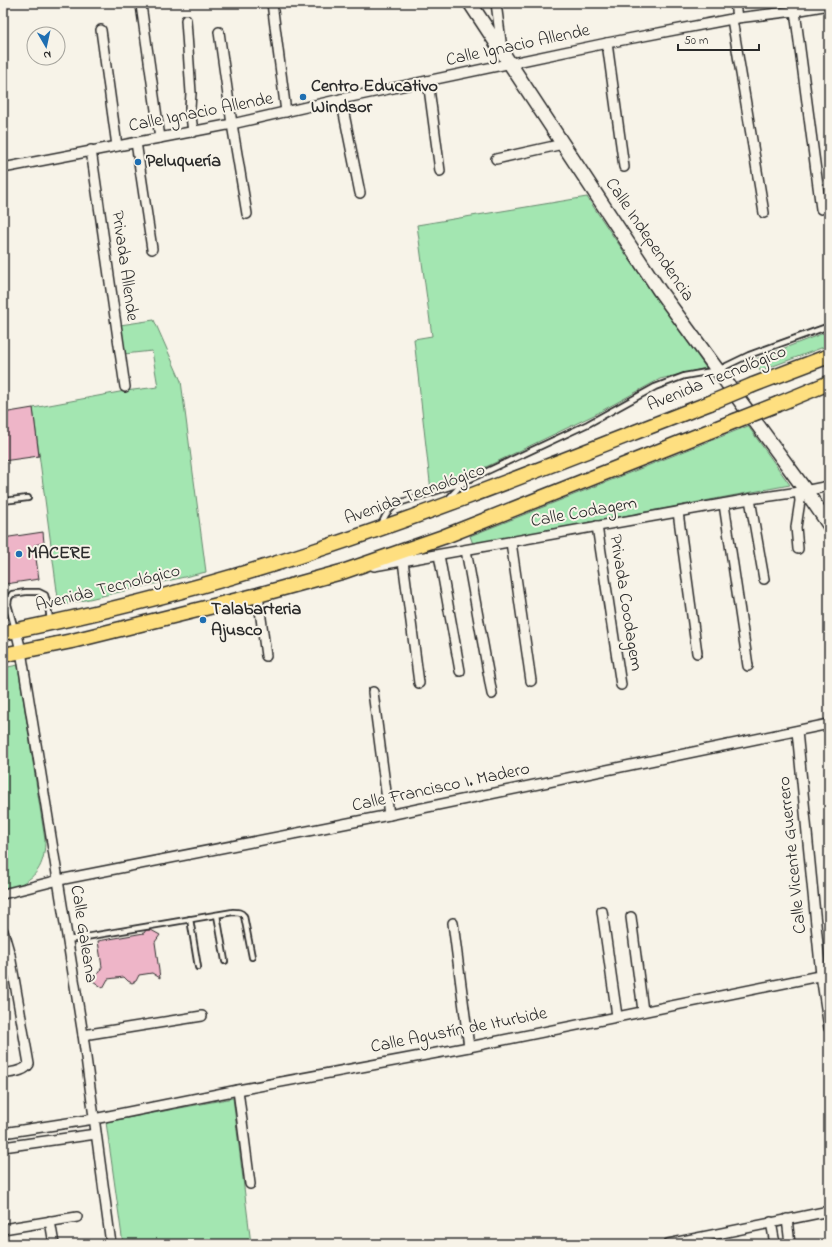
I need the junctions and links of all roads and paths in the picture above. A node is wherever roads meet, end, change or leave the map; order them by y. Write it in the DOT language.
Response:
graph roads {
  1 [pos="272,3"];
  2 [pos="470,3"];
  3 [pos="496,3"];
  4 [pos="735,3"];
  5 [pos="141,4"];
  6 [pos="823,5"];
  7 [pos="794,11"];
  8 [pos="734,19"];
  9 [pos="186,20"];
  10 [pos="101,30"];
  11 [pos="219,32"];
  12 [pos="607,43"];
  13 [pos="502,50"];
  14 [pos="510,64"];
  15 [pos="428,81"];
  16 [pos="341,99"];
  17 [pos="286,112"];
  18 [pos="232,124"];
  19 [pos="193,132"];
  20 [pos="160,138"];
  21 [pos="136,142"];
  22 [pos="563,144"];
  23 [pos="117,146"];
  24 [pos="91,150"];
  25 [pos="496,159"];
  26 [pos="624,167"];
  27 [pos="3,168"];
  28 [pos="440,170"];
  29 [pos="360,193"];
  30 [pos="821,209"];
  31 [pos="764,213"];
  32 [pos="247,214"];
  33 [pos="152,249"];
  34 [pos="829,326"];
  35 [pos="829,356"];
  36 [pos="718,370"];
  37 [pos="829,383"];
  38 [pos="124,386"];
  39 [pos="464,482"];
  40 [pos="829,486"];
  41 [pos="803,492"];
  42 [pos="28,498"];
  43 [pos="750,499"];
  44 [pos="3,501"];
  45 [pos="724,504"];
  46 [pos="440,508"];
  47 [pos="678,512"];
  48 [pos="829,525"];
  49 [pos="597,526"];
  50 [pos="379,529"];
  51 [pos="511,542"];
  52 [pos="798,549"];
  53 [pos="466,550"];
  54 [pos="439,555"];
  55 [pos="403,561"];
  56 [pos="345,571"];
  57 [pos="764,579"];
  58 [pos="258,595"];
  59 [pos="51,623"];
  60 [pos="9,632"];
  61 [pos="21,651"];
  62 [pos="697,653"];
  63 [pos="3,655"];
  64 [pos="266,656"];
  65 [pos="748,666"];
  66 [pos="460,671"];
  67 [pos="532,681"];
  68 [pos="419,683"];
  69 [pos="621,685"];
  70 [pos="372,692"];
  71 [pos="492,694"];
  72 [pos="829,724"];
  73 [pos="797,731"];
  74 [pos="389,815"];
  75 [pos="59,880"];
  76 [pos="3,894"];
  77 [pos="602,911"];
  78 [pos="217,915"];
  79 [pos="631,917"];
  80 [pos="190,919"];
  81 [pos="453,923"];
  82 [pos="3,930"];
  83 [pos="68,940"];
  84 [pos="7,955"];
  85 [pos="252,957"];
  86 [pos="225,961"];
  87 [pos="198,966"];
  88 [pos="825,975"];
  89 [pos="643,1011"];
  90 [pos="202,1016"];
  91 [pos="617,1016"];
  92 [pos="829,1028"];
  93 [pos="84,1035"];
  94 [pos="469,1046"];
  95 [pos="3,1074"];
  96 [pos="238,1090"];
  97 [pos="94,1119"];
  98 [pos="3,1133"];
  99 [pos="96,1134"];
  100 [pos="3,1147"];
  101 [pos="250,1184"];
  102 [pos="829,1211"];
  103 [pos="77,1217"];
  104 [pos="787,1219"];
  105 [pos="50,1221"];
  106 [pos="771,1222"];
  107 [pos="3,1228"];
  108 [pos="54,1244"];
  109 [pos="111,1244"];
  110 [pos="668,1244"];
  111 [pos="775,1244"];
  112 [pos="790,1244"];
  1 -- 17 [label="street"];
  2 -- 13 [label="street, Calle Independencia"];
  3 -- 13 [label="street"];
  4 -- 8 [label="street"];
  5 -- 20 [label="street"];
  6 -- 7 [label="street, Calle Ignacio Allende"];
  7 -- 8 [label="street, Calle Ignacio Allende"];
  7 -- 30 [label="street"];
  8 -- 12 [label="street, Calle Ignacio Allende"];
  8 -- 31 [label="street"];
  9 -- 19 [label="street"];
  10 -- 23 [label="street"];
  11 -- 18 [label="street"];
  12 -- 14 [label="street, Calle Ignacio Allende"];
  12 -- 26 [label="street"];
  13 -- 14 [label="street, Calle Independencia"];
  14 -- 15 [label="street, Calle Ignacio Allende"];
  14 -- 22 [label="street, Calle Independencia"];
  15 -- 16 [label="street, Calle Ignacio Allende"];
  15 -- 28 [label="street"];
  16 -- 17 [label="street, Calle Ignacio Allende"];
  16 -- 29 [label="street"];
  17 -- 18 [label="street, Calle Ignacio Allende"];
  18 -- 19 [label="street, Calle Ignacio Allende"];
  18 -- 32 [label="street"];
  19 -- 20 [label="street, Calle Ignacio Allende"];
  20 -- 21 [label="street, Calle Ignacio Allende"];
  21 -- 23 [label="street, Calle Ignacio Allende"];
  21 -- 33 [label="street"];
  22 -- 25 [label="street"];
  22 -- 36 [label="street, Calle Independencia"];
  23 -- 24 [label="street, Calle Ignacio Allende"];
  24 -- 27 [label="street, Calle Ignacio Allende"];
  24 -- 38 [label="street, Privada Allende"];
  34 -- 36 [label="lane"];
  35 -- 46 [label="main road, Avenida Tecnológico, bridge"];
  36 -- 39 [label="lane"];
  36 -- 41 [label="street, Calle Independencia"];
  37 -- 56 [label="main road, bridge"];
  39 -- 46 [label="lane"];
  39 -- 50 [label="lane"];
  40 -- 41 [label="street, Calle Codagem"];
  41 -- 43 [label="street, Calle Codagem"];
  41 -- 48 [label="street, Calle Independencia"];
  41 -- 52 [label="street"];
  42 -- 44 [label="lane"];
  43 -- 45 [label="street, Calle Codagem"];
  43 -- 57 [label="street"];
  45 -- 47 [label="street, Calle Codagem"];
  45 -- 65 [label="street"];
  46 -- 50 [label="main road, Avenida Tecnológico"];
  47 -- 49 [label="street, Calle Codagem"];
  47 -- 62 [label="street"];
  49 -- 51 [label="street, Calle Codagem"];
  49 -- 69 [label="street, Privada Coodagem"];
  50 -- 59 [label="main road, Avenida Tecnológico"];
  51 -- 53 [label="street, Calle Codagem"];
  51 -- 67 [label="street"];
  53 -- 54 [label="street, Calle Codagem"];
  53 -- 71 [label="street"];
  54 -- 55 [label="street, Calle Codagem"];
  54 -- 66 [label="street"];
  55 -- 56 [label="street, Calle Codagem"];
  55 -- 68 [label="street"];
  56 -- 58 [label="main road"];
  58 -- 61 [label="main road"];
  58 -- 64 [label="street"];
  59 -- 60 [label="main road, Avenida Tecnológico"];
  59 -- 60 [label="lane"];
  60 -- 61 [label="street, Calle Galeana"];
  61 -- 63 [label="main road"];
  61 -- 75 [label="street, Calle Galeana"];
  70 -- 74 [label="street"];
  72 -- 73 [label="street, Calle Francisco I. Madero"];
  73 -- 74 [label="street, Calle Francisco I. Madero"];
  73 -- 88 [label="street, Calle Vicente Guerrero"];
  74 -- 75 [label="street, Calle Francisco I. Madero"];
  75 -- 76 [label="street, Calle Francisco I. Madero"];
  75 -- 83 [label="street, Calle Galeana"];
  77 -- 91 [label="street"];
  78 -- 80 [label="lane"];
  78 -- 85 [label="lane"];
  78 -- 86 [label="lane"];
  79 -- 89 [label="street"];
  80 -- 83 [label="lane"];
  80 -- 87 [label="lane"];
  81 -- 94 [label="street"];
  82 -- 84 [label="street"];
  83 -- 93 [label="street, Calle Galeana"];
  84 -- 95 [label="street"];
  88 -- 89 [label="street, Calle Agustín de Iturbide"];
  88 -- 92 [label="street, Calle Vicente Guerrero"];
  89 -- 91 [label="street, Calle Agustín de Iturbide"];
  90 -- 93 [label="street"];
  91 -- 94 [label="street, Calle Agustín de Iturbide"];
  93 -- 97 [label="street, Calle Galeana"];
  94 -- 96 [label="street, Calle Agustín de Iturbide"];
  96 -- 97 [label="street, Calle Agustín de Iturbide"];
  96 -- 101 [label="street"];
  97 -- 98 [label="street, Calle Agustín de Iturbide"];
  97 -- 99 [label="street, Calle Galeana"];
  99 -- 100 [label="street"];
  99 -- 109 [label="street, Calle Galeana"];
  102 -- 104 [label="street"];
  103 -- 105 [label="street"];
  104 -- 106 [label="street"];
  104 -- 112 [label="street"];
  105 -- 107 [label="street"];
  105 -- 108 [label="street"];
  106 -- 110 [label="street"];
  106 -- 111 [label="street"];
}
